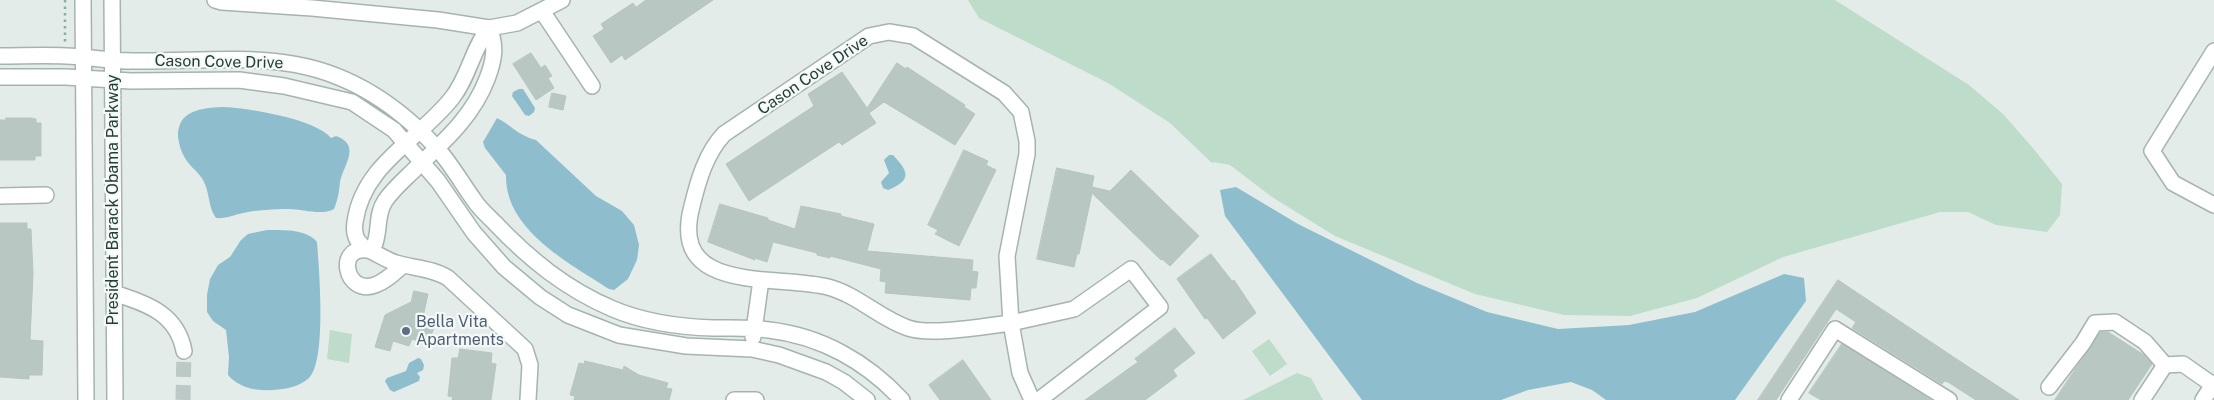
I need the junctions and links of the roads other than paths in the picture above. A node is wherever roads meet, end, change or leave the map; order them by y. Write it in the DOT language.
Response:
graph roads {
  1 [pos="83,0"];
  2 [pos="112,0"];
  3 [pos="215,0"];
  4 [pos="562,0"];
  5 [pos="542,11"];
  6 [pos="489,28"];
  7 [pos="2214,51"];
  8 [pos="0,56"];
  9 [pos="83,58"];
  10 [pos="112,60"];
  11 [pos="0,77"];
  12 [pos="83,79"];
  13 [pos="113,80"];
  14 [pos="592,86"];
  15 [pos="419,130"];
  16 [pos="406,143"];
  17 [pos="437,148"];
  18 [pos="422,162"];
  19 [pos="46,195"];
  20 [pos="0,196"];
  21 [pos="2214,205"];
  22 [pos="369,250"];
  23 [pos="402,265"];
  24 [pos="761,280"];
  25 [pos="114,293"];
  26 [pos="1010,323"];
  27 [pos="753,328"];
  28 [pos="752,349"];
  29 [pos="184,351"];
  30 [pos="2165,365"];
  31 [pos="2213,384"];
  32 [pos="2048,387"];
  33 [pos="1944,399"];
  34 [pos="86,400"];
  35 [pos="115,400"];
  36 [pos="528,400"];
  37 [pos="734,400"];
  38 [pos="756,400"];
  39 [pos="867,400"];
  40 [pos="902,400"];
  41 [pos="1032,400"];
  42 [pos="1039,400"];
  43 [pos="1789,400"];
  44 [pos="2142,400"];
  45 [pos="2203,400"];
  1 -- 9 [label="street, President Barack Obama Parkway"];
  2 -- 10 [label="street, President Barack Obama Parkway"];
  3 -- 6 [label="street"];
  4 -- 5 [label="street"];
  5 -- 6 [label="street"];
  5 -- 14 [label="street"];
  6 -- 15 [label="street"];
  6 -- 17 [label="street"];
  7 -- 21 [label="street"];
  8 -- 9 [label="street, Cason Cove Drive"];
  9 -- 10 [label="street, Cason Cove Drive"];
  9 -- 12 [label="street, President Barack Obama Parkway"];
  10 -- 13 [label="street, President Barack Obama Parkway"];
  10 -- 15 [label="street, Cason Cove Drive"];
  11 -- 12 [label="street, Cason Cove Drive"];
  12 -- 13 [label="street, Cason Cove Drive"];
  12 -- 34 [label="street, President Barack Obama Parkway"];
  13 -- 16 [label="street, Cason Cove Drive"];
  13 -- 25 [label="street, President Barack Obama Parkway"];
  15 -- 16 [label="street"];
  15 -- 17 [label="street, Cason Cove Drive"];
  16 -- 18 [label="street, Cason Cove Drive"];
  16 -- 22 [label="street"];
  17 -- 18 [label="street"];
  17 -- 27 [label="street, Cason Cove Drive"];
  18 -- 22 [label="street"];
  18 -- 28 [label="street, Cason Cove Drive"];
  19 -- 20 [label="street"];
  22 -- 23 [label="street"];
  22 -- 23 [label="street"];
  23 -- 36 [label="street"];
  24 -- 26 [label="street, Cason Cove Drive"];
  24 -- 26 [label="street, Cason Cove Drive"];
  24 -- 27 [label="street"];
  25 -- 29 [label="street"];
  25 -- 35 [label="street, President Barack Obama Parkway"];
  26 -- 41 [label="street, Cason Cove Drive"];
  26 -- 42 [label="street, Cason Cove Drive"];
  27 -- 28 [label="street"];
  27 -- 40 [label="street, Cason Cove Drive"];
  28 -- 39 [label="street, Cason Cove Drive"];
  30 -- 31 [label="street"];
  30 -- 32 [label="street"];
  30 -- 44 [label="street"];
  31 -- 45 [label="street"];
  33 -- 43 [label="street"];
  37 -- 38 [label="street"];
}
